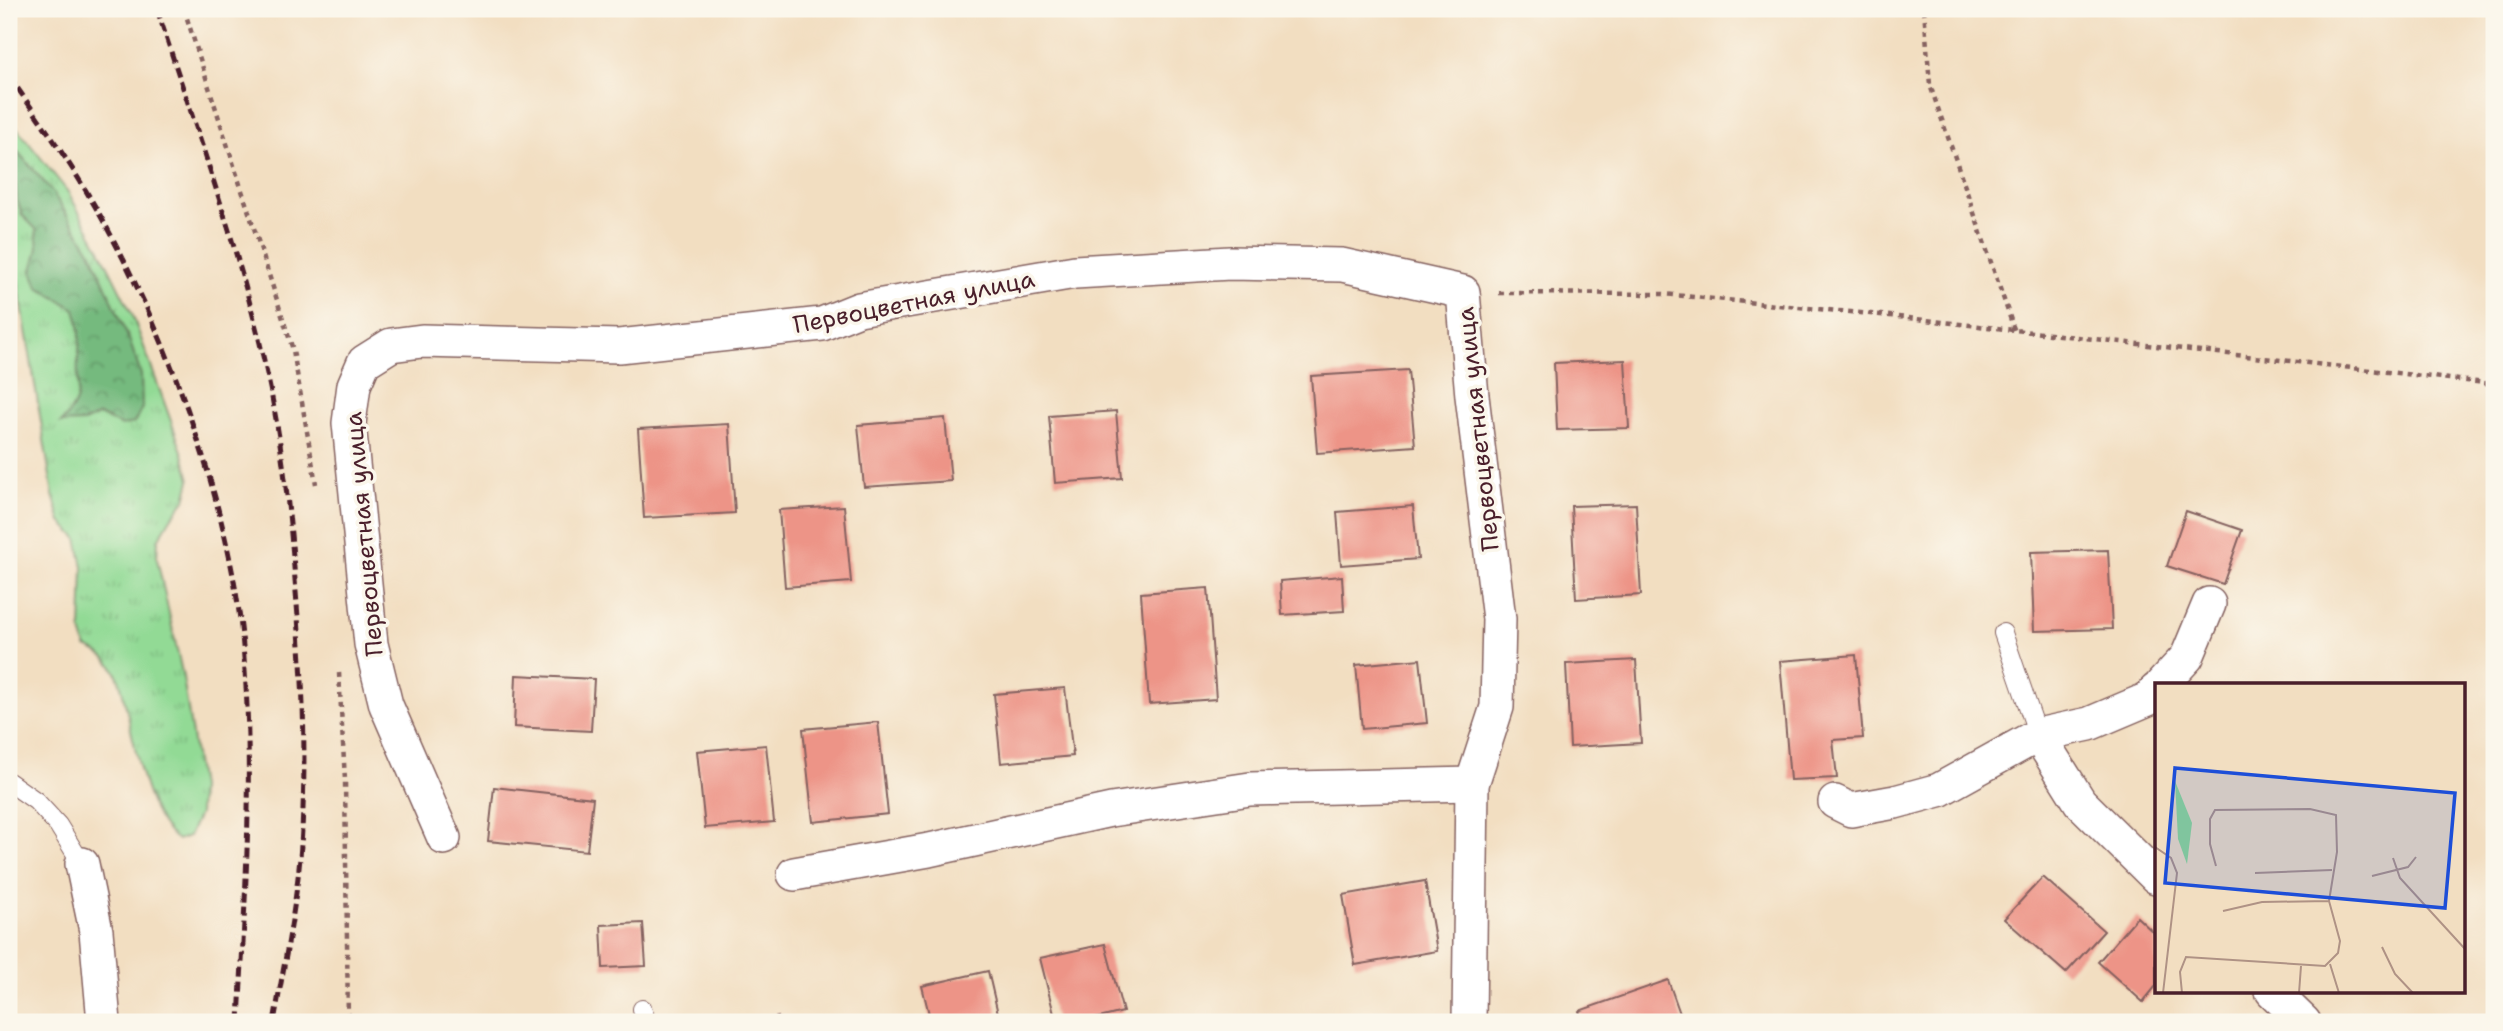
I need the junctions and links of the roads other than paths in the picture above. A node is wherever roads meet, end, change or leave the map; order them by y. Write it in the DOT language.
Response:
graph roads {
  1 [pos="2209,604"];
  2 [pos="2003,633"];
  3 [pos="2163,683"];
  4 [pos="2155,692"];
  5 [pos="2038,735"];
  6 [pos="9,782"];
  7 [pos="1472,784"];
  8 [pos="1835,803"];
  9 [pos="444,838"];
  10 [pos="82,864"];
  11 [pos="794,874"];
  12 [pos="2155,875"];
  13 [pos="2273,992"];
  14 [pos="104,1022"];
  15 [pos="1469,1022"];
  16 [pos="2304,1022"];
  1 -- 3 [label="street"];
  2 -- 5 [label="lane"];
  4 -- 5 [label="street"];
  5 -- 8 [label="street"];
  5 -- 12 [label="street"];
  6 -- 10 [label="lane"];
  7 -- 9 [label="street, Первоцветная улица"];
  7 -- 11 [label="street"];
  7 -- 15 [label="street, Первоцветная улица"];
  10 -- 14 [label="street"];
  13 -- 16 [label="street"];
}
